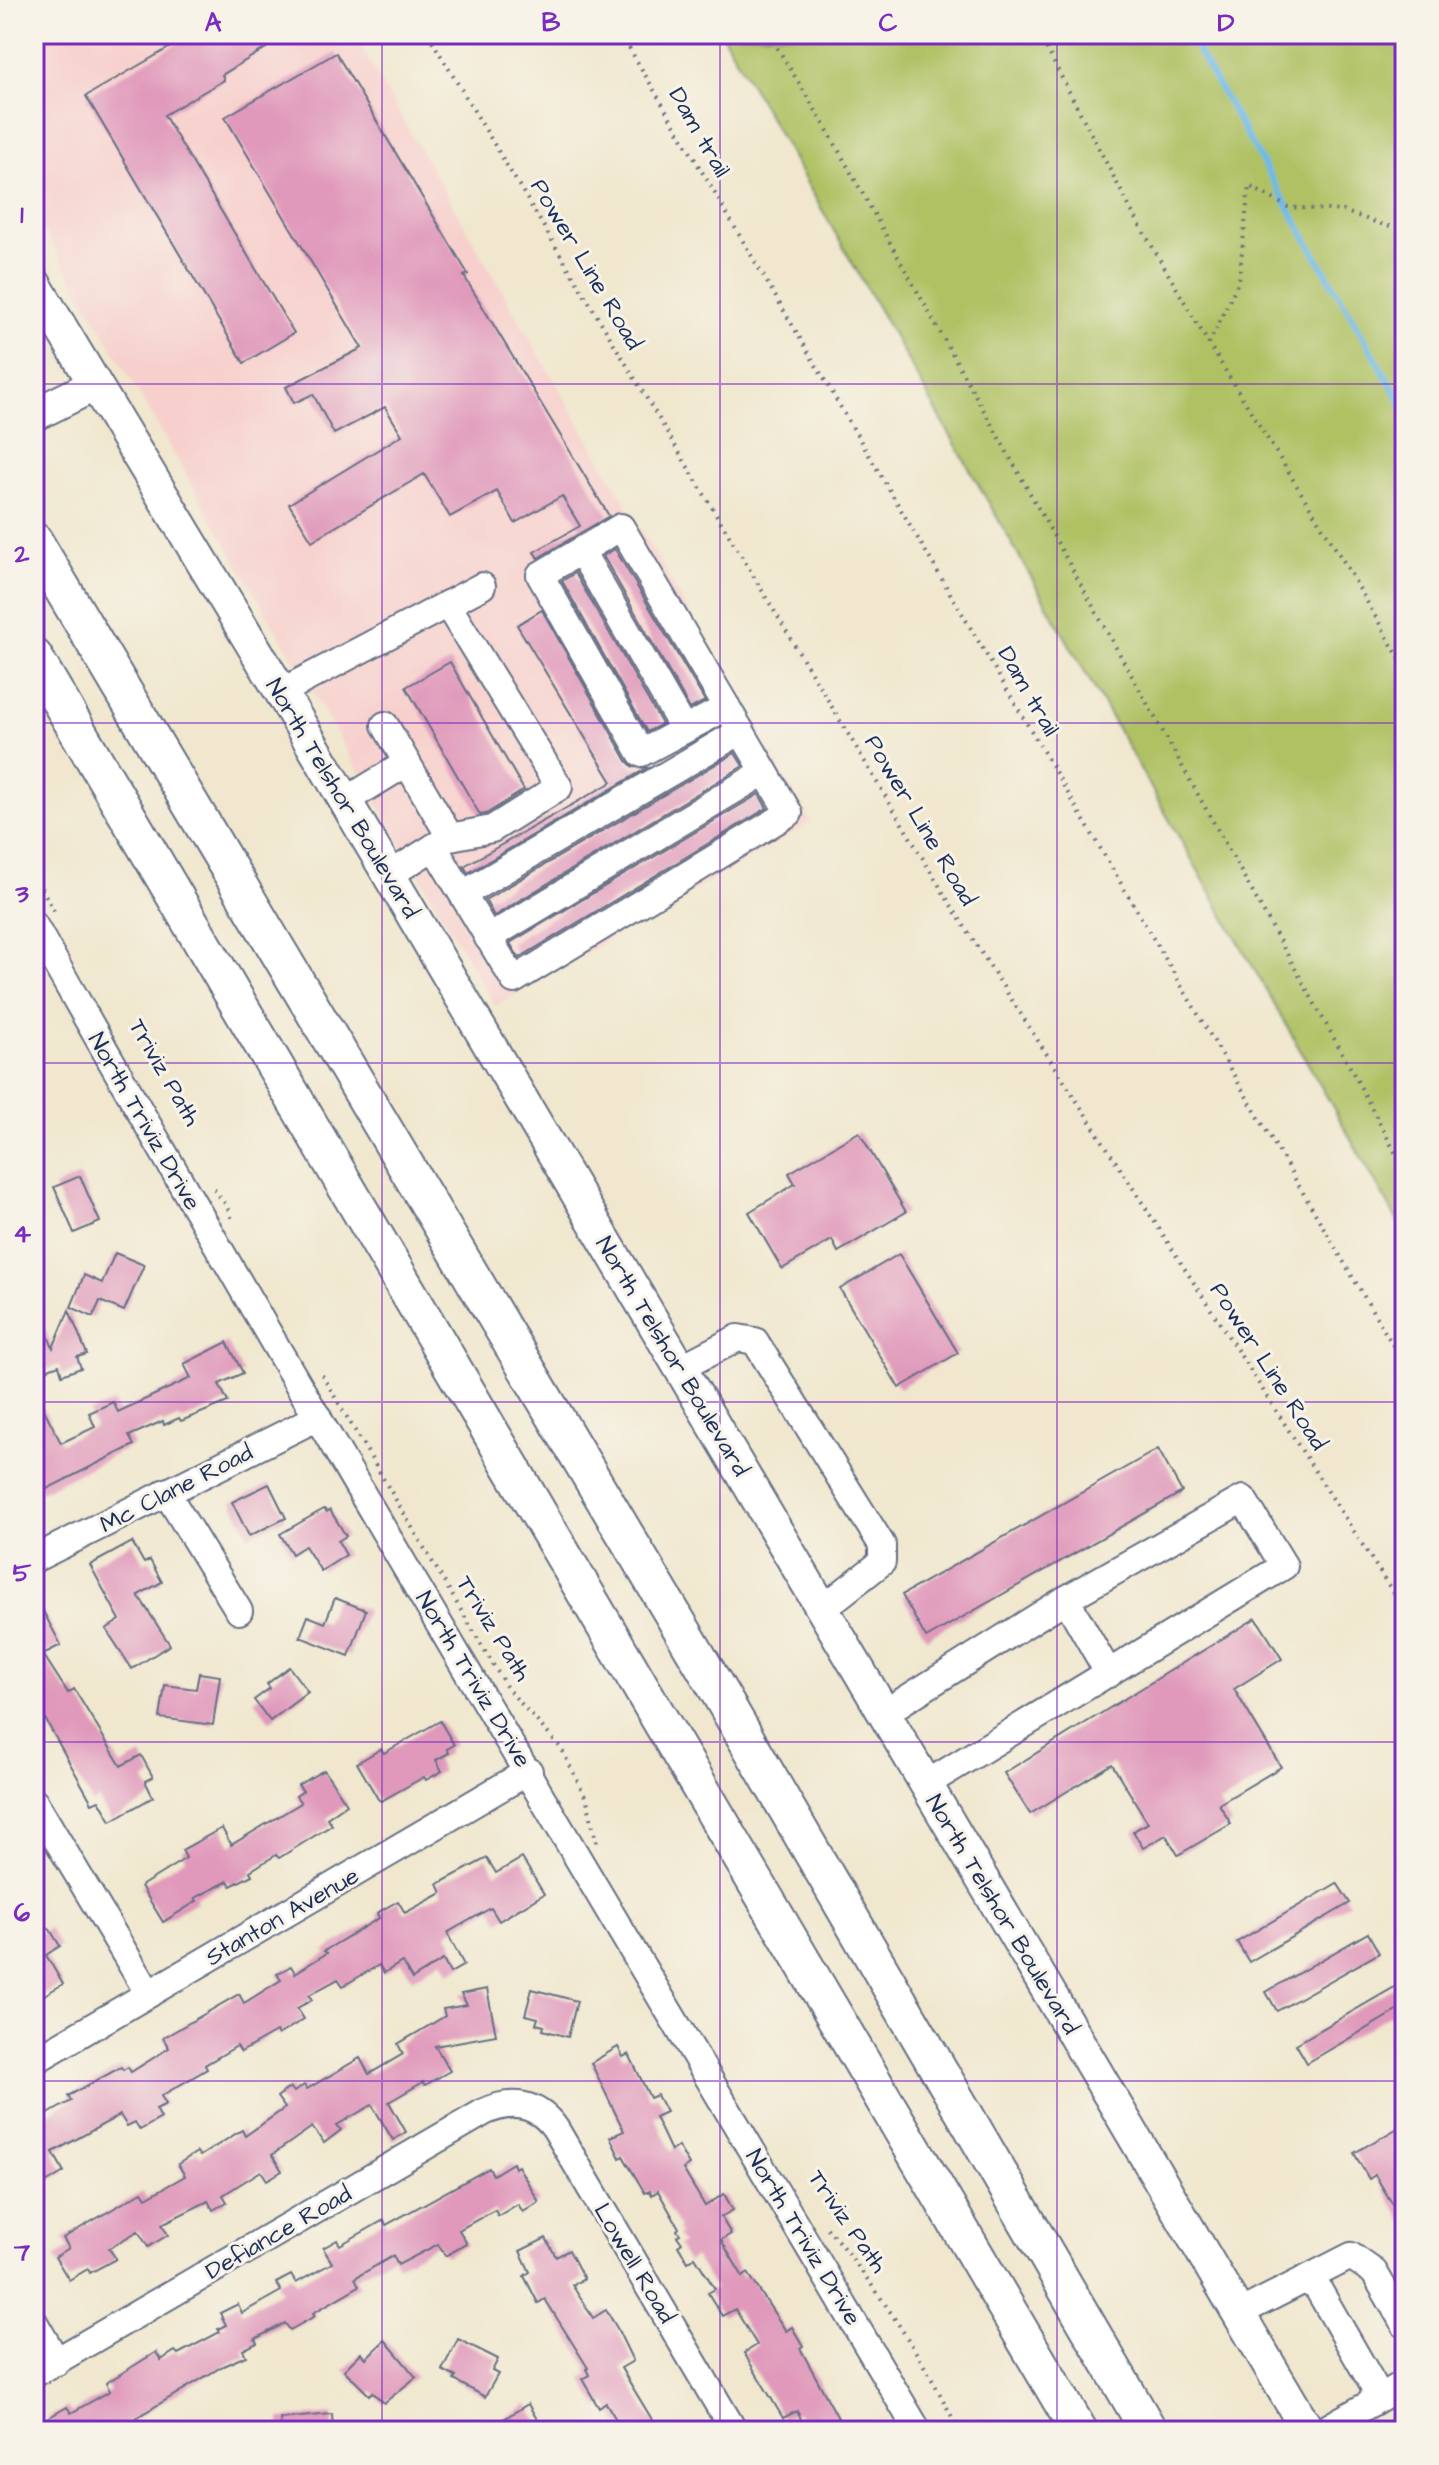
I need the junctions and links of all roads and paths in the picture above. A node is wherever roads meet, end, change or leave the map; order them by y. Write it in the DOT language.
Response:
graph roads {
  1 [pos="428,34"];
  2 [pos="621,34"];
  3 [pos="769,34"];
  4 [pos="1039,34"];
  5 [pos="1405,226"];
  6 [pos="34,283"];
  7 [pos="1209,344"];
  8 [pos="94,385"];
  9 [pos="34,415"];
  10 [pos="34,541"];
  11 [pos="581,551"];
  12 [pos="482,586"];
  13 [pos="447,604"];
  14 [pos="34,657"];
  15 [pos="1405,668"];
  16 [pos="281,692"];
  17 [pos="727,707"];
  18 [pos="385,725"];
  19 [pos="684,730"];
  20 [pos="741,731"];
  21 [pos="407,763"];
  22 [pos="764,772"];
  23 [pos="345,801"];
  24 [pos="442,842"];
  25 [pos="34,874"];
  26 [pos="389,875"];
  27 [pos="463,894"];
  28 [pos="45,920"];
  29 [pos="488,938"];
  30 [pos="1405,1171"];
  31 [pos="213,1188"];
  32 [pos="236,1229"];
  33 [pos="1405,1366"];
  34 [pos="680,1368"];
  35 [pos="322,1373"];
  36 [pos="318,1417"];
  37 [pos="166,1492"];
  38 [pos="34,1559"];
  39 [pos="1066,1599"];
  40 [pos="822,1609"];
  41 [pos="239,1611"];
  42 [pos="1405,1611"];
  43 [pos="1109,1674"];
  44 [pos="884,1713"];
  45 [pos="529,1771"];
  46 [pos="926,1784"];
  47 [pos="34,1801"];
  48 [pos="598,1846"];
  49 [pos="149,1994"];
  50 [pos="34,2061"];
  51 [pos="528,2095"];
  52 [pos="827,2228"];
  53 [pos="1304,2280"];
  54 [pos="1239,2313"];
  55 [pos="34,2322"];
  56 [pos="1405,2325"];
  57 [pos="46,2368"];
  58 [pos="1405,2383"];
  59 [pos="1373,2402"];
  60 [pos="734,2431"];
  61 [pos="918,2431"];
  62 [pos="959,2431"];
  63 [pos="1079,2431"];
  64 [pos="1149,2431"];
  65 [pos="1308,2431"];
  66 [pos="1322,2431"];
  1 -- 42 [label="path, Power Line Road"];
  2 -- 33 [label="path, Dam trail"];
  3 -- 30 [label="path"];
  4 -- 7 [label="path"];
  5 -- 7 [label="path"];
  6 -- 8 [label="main road, North Telshor Boulevard"];
  7 -- 15 [label="path"];
  8 -- 9 [label="main road"];
  8 -- 16 [label="main road, North Telshor Boulevard"];
  10 -- 64 [label="highway"];
  11 -- 17 [label="street"];
  11 -- 19 [label="street"];
  11 -- 19 [label="street"];
  12 -- 13 [label="street"];
  13 -- 16 [label="street"];
  13 -- 24 [label="street"];
  14 -- 63 [label="highway"];
  16 -- 23 [label="main road, North Telshor Boulevard"];
  17 -- 19 [label="street"];
  17 -- 20 [label="street"];
  18 -- 21 [label="street"];
  20 -- 22 [label="street"];
  20 -- 27 [label="street"];
  21 -- 23 [label="street"];
  21 -- 24 [label="street"];
  22 -- 29 [label="street"];
  22 -- 29 [label="street"];
  23 -- 26 [label="main road, North Telshor Boulevard"];
  24 -- 26 [label="street"];
  24 -- 27 [label="street"];
  25 -- 28 [label="path"];
  26 -- 34 [label="main road, North Telshor Boulevard"];
  27 -- 29 [label="street"];
  28 -- 36 [label="street, North Triviz Drive"];
  31 -- 32 [label="path"];
  34 -- 40 [label="main road, North Telshor Boulevard"];
  34 -- 40 [label="street"];
  35 -- 48 [label="path, Triviz Path"];
  36 -- 37 [label="street, Mc Clane Road"];
  36 -- 45 [label="street, North Triviz Drive"];
  37 -- 38 [label="street, Mc Clane Road"];
  37 -- 41 [label="street"];
  39 -- 43 [label="street"];
  39 -- 43 [label="street"];
  39 -- 44 [label="street"];
  40 -- 44 [label="main road, North Telshor Boulevard"];
  43 -- 46 [label="street"];
  44 -- 46 [label="main road, North Telshor Boulevard"];
  45 -- 49 [label="street, Stanton Avenue"];
  45 -- 61 [label="street, North Triviz Drive"];
  46 -- 54 [label="main road, North Telshor Boulevard"];
  47 -- 49 [label="street"];
  49 -- 50 [label="street, Stanton Avenue"];
  51 -- 57 [label="street, Defiance Road"];
  51 -- 60 [label="street, Lowell Road"];
  52 -- 62 [label="path, Triviz Path"];
  53 -- 54 [label="street"];
  53 -- 56 [label="street"];
  53 -- 59 [label="street"];
  54 -- 65 [label="main road, North Telshor Boulevard"];
  55 -- 57 [label="street"];
  58 -- 59 [label="street"];
  59 -- 66 [label="street"];
}
